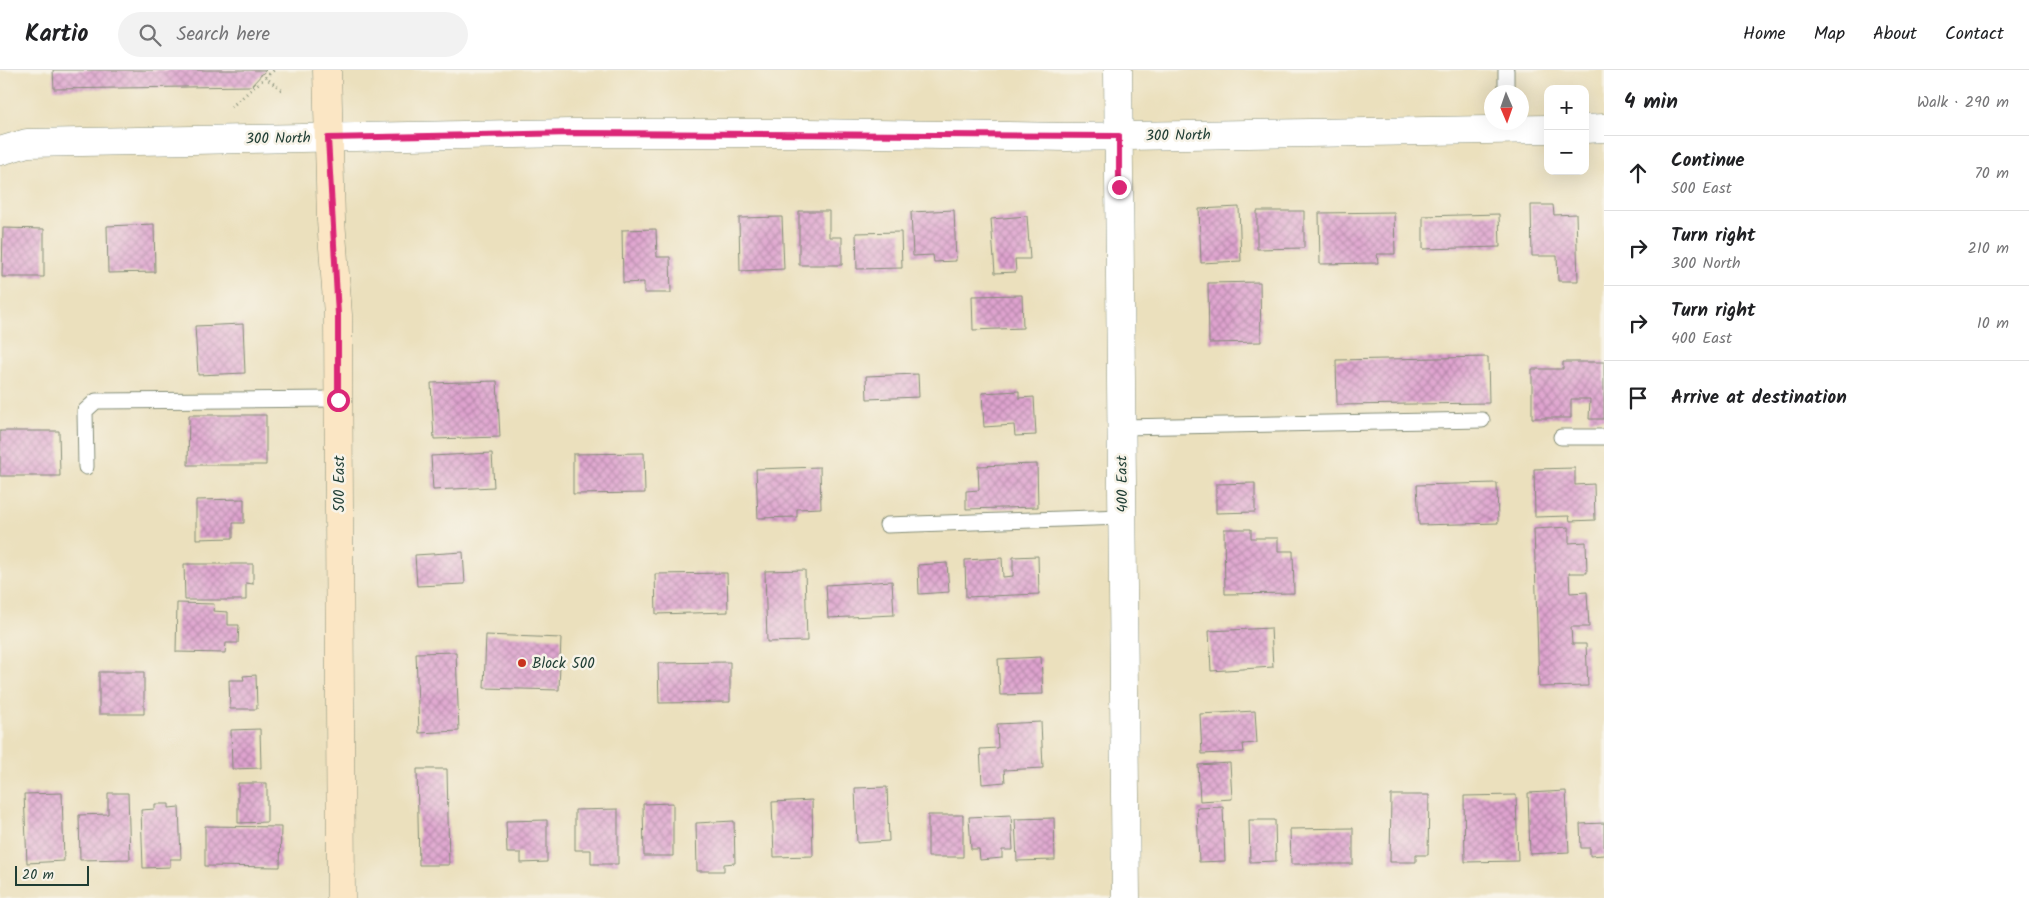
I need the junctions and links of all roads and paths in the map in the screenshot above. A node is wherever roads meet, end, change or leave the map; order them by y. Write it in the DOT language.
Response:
graph roads {
  1 [pos="274,70"];
  2 [pos="327,70"];
  3 [pos="1118,70"];
  4 [pos="1506,70"];
  5 [pos="262,74"];
  6 [pos="266,78"];
  7 [pos="1506,85"];
  8 [pos="284,92"];
  9 [pos="231,107"];
  10 [pos="1484,127"];
  11 [pos="1529,128"];
  12 [pos="1604,128"];
  13 [pos="1544,129"];
  14 [pos="1589,129"];
  15 [pos="0,134"];
  16 [pos="1119,136"];
  17 [pos="328,138"];
  18 [pos="27,143"];
  19 [pos="0,152"];
  20 [pos="338,400"];
  21 [pos="1482,420"];
  22 [pos="1122,427"];
  23 [pos="1561,437"];
  24 [pos="1604,437"];
  25 [pos="86,467"];
  26 [pos="1123,517"];
  27 [pos="887,525"];
  28 [pos="341,898"];
  29 [pos="1126,898"];
  1 -- 6 [label="path"];
  2 -- 17 [label="street, 500 East"];
  3 -- 16 [label="street, 400 East"];
  4 -- 7 [label="lane"];
  5 -- 6 [label="path"];
  6 -- 8 [label="path"];
  6 -- 9 [label="path"];
  10 -- 16 [label="street, 300 North"];
  11 -- 13 [label="street, 300 North"];
  12 -- 14 [label="street"];
  15 -- 18 [label="street, 300 North"];
  16 -- 17 [label="street, 300 North"];
  16 -- 22 [label="street, 400 East"];
  17 -- 18 [label="street, 300 North"];
  17 -- 20 [label="street, 500 East"];
  18 -- 19 [label="street, 300 North"];
  20 -- 25 [label="lane"];
  20 -- 28 [label="street, 500 East"];
  21 -- 22 [label="lane"];
  22 -- 26 [label="street, 400 East"];
  23 -- 24 [label="lane"];
  26 -- 27 [label="lane"];
  26 -- 29 [label="street, 400 East"];
}
